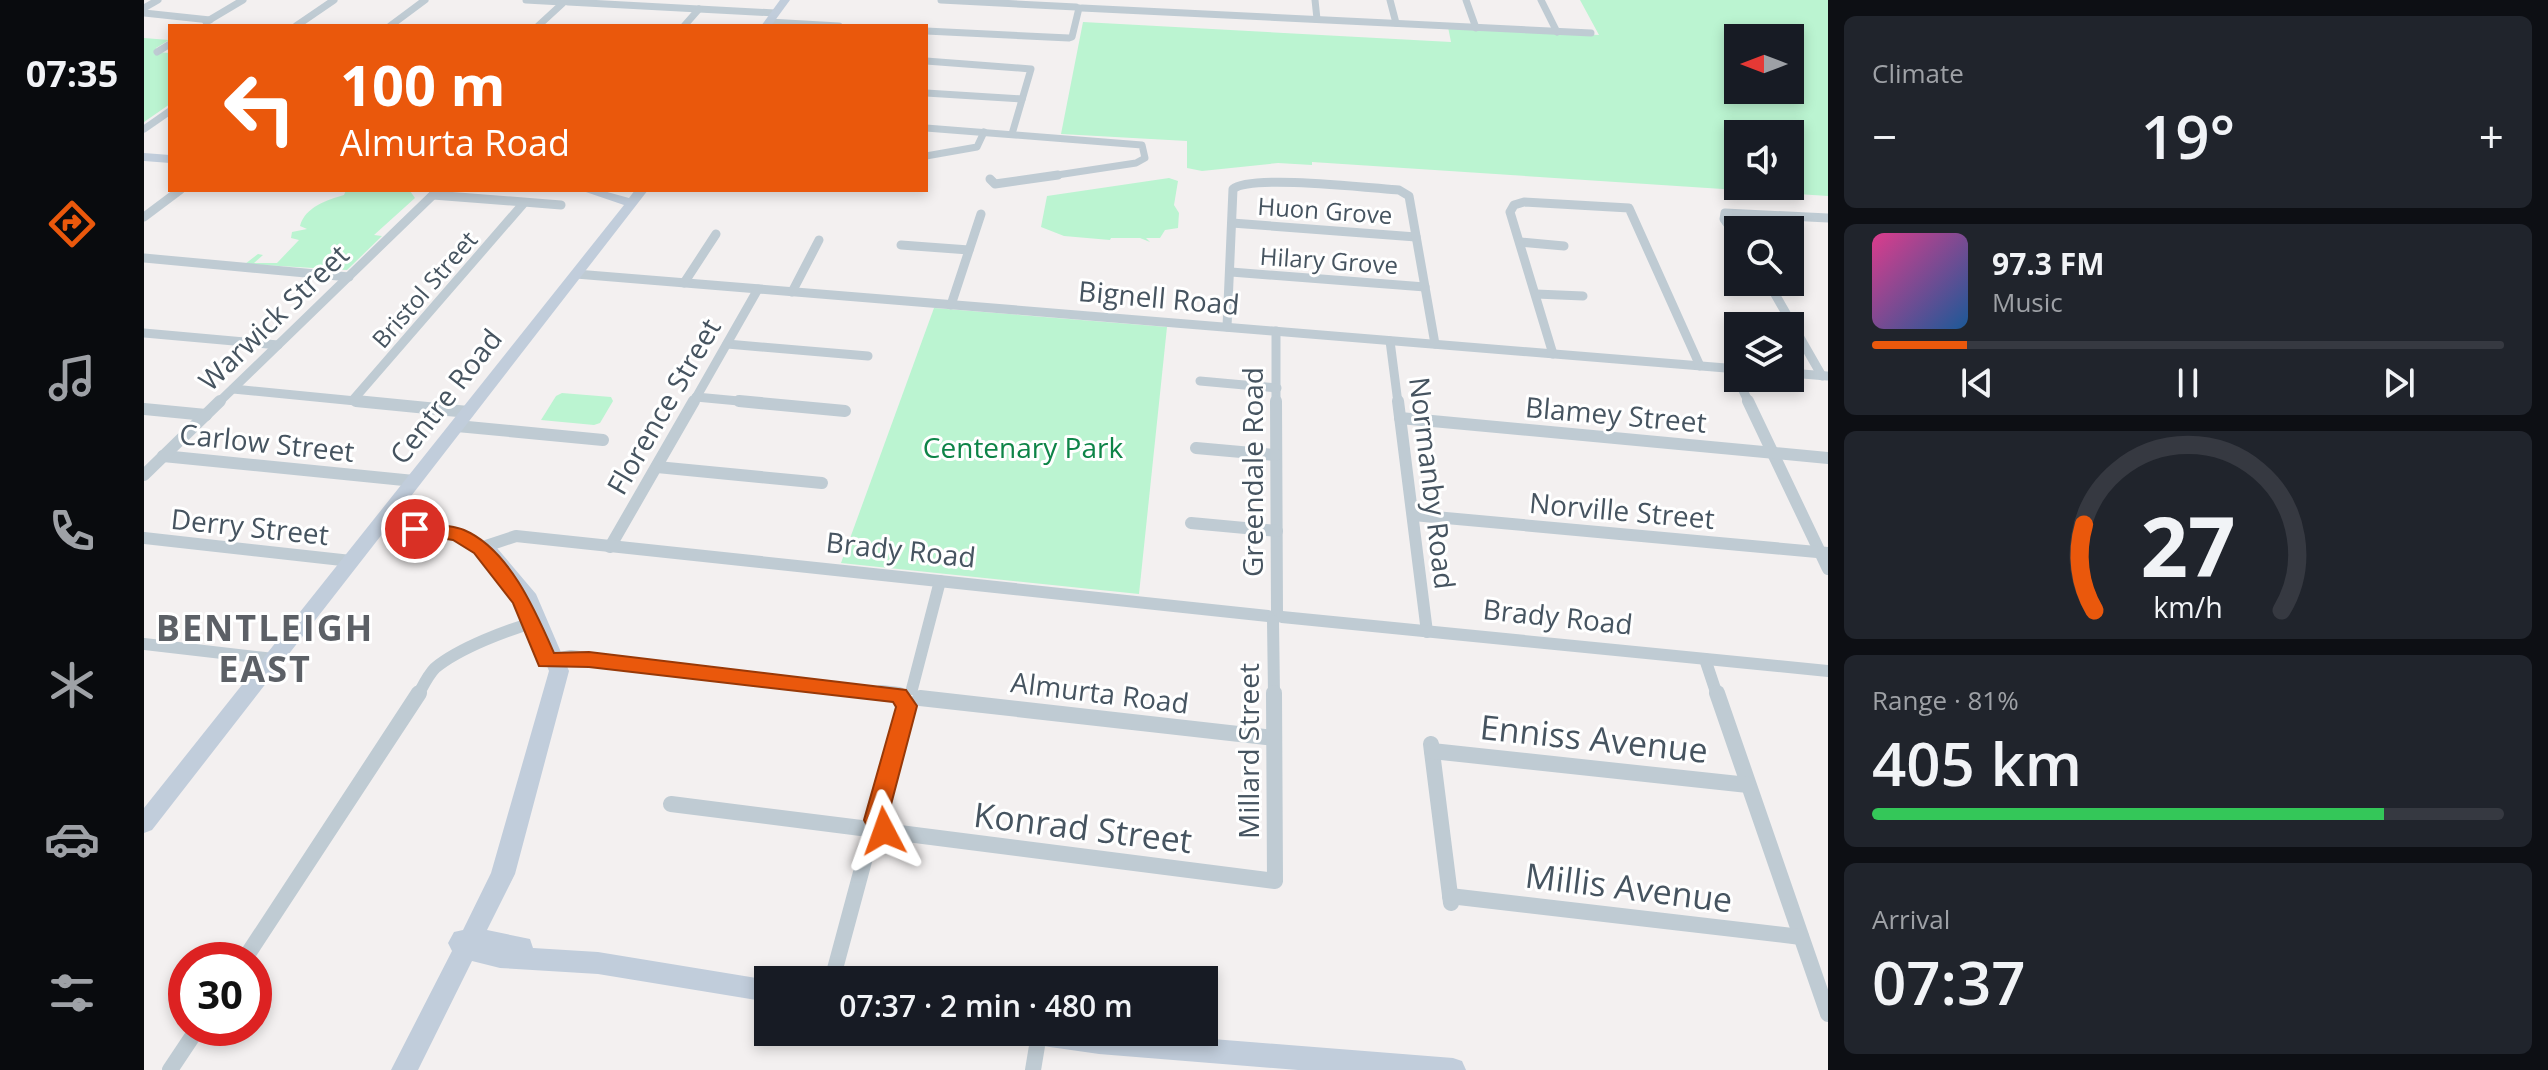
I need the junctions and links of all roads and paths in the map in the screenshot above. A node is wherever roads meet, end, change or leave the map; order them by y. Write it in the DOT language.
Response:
graph roads {
  1 [pos="158,0"];
  2 [pos="243,0"];
  3 [pos="334,0"];
  4 [pos="425,0"];
  5 [pos="526,0"];
  6 [pos="785,0"];
  7 [pos="941,0"];
  8 [pos="1165,0"];
  9 [pos="1240,0"];
  10 [pos="1315,0"];
  11 [pos="1390,0"];
  12 [pos="1466,0"];
  13 [pos="1541,0"];
  14 [pos="565,2"];
  15 [pos="1013,2"];
  16 [pos="1081,6"];
  17 [pos="699,9"];
  18 [pos="144,10"];
  19 [pos="1163,11"];
  20 [pos="1240,15"];
  21 [pos="1317,19"];
  22 [pos="210,20"];
  23 [pos="770,20"];
  24 [pos="1396,23"];
  25 [pos="203,24"];
  26 [pos="299,24"];
  27 [pos="393,24"];
  28 [pos="540,24"];
  29 [pos="686,24"];
  30 [pos="816,24"];
  31 [pos="1476,28"];
  32 [pos="928,31"];
  33 [pos="1557,32"];
  34 [pos="1591,33"];
  35 [pos="168,45"];
  36 [pos="157,52"];
  37 [pos="928,61"];
  38 [pos="928,93"];
  39 [pos="1022,99"];
  40 [pos="168,112"];
  41 [pos="928,128"];
  42 [pos="144,129"];
  43 [pos="984,132"];
  44 [pos="1012,134"];
  45 [pos="928,156"];
  46 [pos="144,157"];
  47 [pos="168,159"];
  48 [pos="994,184"];
  49 [pos="177,192"];
  50 [pos="436,192"];
  51 [pos="603,192"];
  52 [pos="607,192"];
  53 [pos="637,196"];
  54 [pos="523,204"];
  55 [pos="561,205"];
  56 [pos="981,214"];
  57 [pos="1724,216"];
  58 [pos="1787,216"];
  59 [pos="144,217"];
  60 [pos="1804,217"];
  61 [pos="1828,218"];
  62 [pos="1232,223"];
  63 [pos="716,234"];
  64 [pos="1416,237"];
  65 [pos="819,240"];
  66 [pos="1520,242"];
  67 [pos="901,245"];
  68 [pos="1564,246"];
  69 [pos="969,250"];
  70 [pos="144,258"];
  71 [pos="1231,272"];
  72 [pos="576,274"];
  73 [pos="349,277"];
  74 [pos="684,283"];
  75 [pos="1425,287"];
  76 [pos="758,289"];
  77 [pos="792,292"];
  78 [pos="1536,294"];
  79 [pos="1583,296"];
  80 [pos="1776,296"];
  81 [pos="951,305"];
  82 [pos="1227,327"];
  83 [pos="1276,331"];
  84 [pos="144,333"];
  85 [pos="1390,341"];
  86 [pos="727,344"];
  87 [pos="1435,344"];
  88 [pos="278,345"];
  89 [pos="1553,354"];
  90 [pos="868,356"];
  91 [pos="1700,366"];
  92 [pos="1724,368"];
  93 [pos="1804,374"];
  94 [pos="1825,376"];
  95 [pos="1200,381"];
  96 [pos="1277,388"];
  97 [pos="233,389"];
  98 [pos="1745,392"];
  99 [pos="696,397"];
  100 [pos="353,400"];
  101 [pos="144,409"];
  102 [pos="845,411"];
  103 [pos="468,412"];
  104 [pos="206,415"];
  105 [pos="1400,418"];
  106 [pos="457,426"];
  107 [pos="603,440"];
  108 [pos="1196,448"];
  109 [pos="1773,453"];
  110 [pos="1276,455"];
  111 [pos="163,456"];
  112 [pos="1828,458"];
  113 [pos="657,467"];
  114 [pos="144,475"];
  115 [pos="414,481"];
  116 [pos="822,483"];
  117 [pos="1413,515"];
  118 [pos="1191,523"];
  119 [pos="379,527"];
  120 [pos="1277,531"];
  121 [pos="144,538"];
  122 [pos="610,547"];
  123 [pos="485,552"];
  124 [pos="1824,552"];
  125 [pos="351,561"];
  126 [pos="1828,569"];
  127 [pos="940,581"];
  128 [pos="1275,617"];
  129 [pos="534,622"];
  130 [pos="1427,632"];
  131 [pos="144,644"];
  132 [pos="274,659"];
  133 [pos="1705,659"];
  134 [pos="553,660"];
  135 [pos="1828,671"];
  136 [pos="909,696"];
  137 [pos="1274,738"];
  138 [pos="1748,785"];
  139 [pos="671,804"];
  140 [pos="144,824"];
  141 [pos="873,830"];
  142 [pos="1275,881"];
  143 [pos="1451,900"];
  144 [pos="1801,937"];
  145 [pos="256,942"];
  146 [pos="465,943"];
  147 [pos="836,966"];
  148 [pos="754,989"];
  149 [pos="1828,1014"];
  150 [pos="186,1046"];
  151 [pos="1034,1046"];
  152 [pos="1150,1046"];
  153 [pos="170,1070"];
  154 [pos="395,1070"];
  155 [pos="404,1070"];
  156 [pos="1033,1070"];
  157 [pos="1453,1070"];
  1 -- 18 [label="street"];
  2 -- 22 [label="street"];
  3 -- 26 [label="street"];
  4 -- 27 [label="street"];
  5 -- 14 [label="street"];
  6 -- 23 [label="street"];
  7 -- 15 [label="street"];
  8 -- 19 [label="street"];
  9 -- 20 [label="street"];
  10 -- 21 [label="street"];
  11 -- 24 [label="street"];
  12 -- 31 [label="street"];
  13 -- 33 [label="street"];
  14 -- 17 [label="street"];
  14 -- 28 [label="street"];
  15 -- 16 [label="street"];
  16 -- 19 [label="street"];
  16 -- 32 [label="street"];
  17 -- 23 [label="street"];
  17 -- 29 [label="street"];
  18 -- 22 [label="street"];
  19 -- 20 [label="street"];
  20 -- 21 [label="street"];
  21 -- 24 [label="street"];
  22 -- 25 [label="street"];
  23 -- 30 [label="street"];
  24 -- 31 [label="street"];
  31 -- 33 [label="street"];
  33 -- 34 [label="street"];
  35 -- 36 [label="street"];
  37 -- 39 [label="street"];
  38 -- 39 [label="street"];
  39 -- 44 [label="street"];
  40 -- 42 [label="street"];
  41 -- 43 [label="street"];
  43 -- 44 [label="street"];
  43 -- 45 [label="street"];
  44 -- 48 [label="street"];
  46 -- 47 [label="street"];
  49 -- 59 [label="street"];
  50 -- 54 [label="street"];
  50 -- 73 [label="street, Warwick Street"];
  51 -- 53 [label="street"];
  52 -- 53 [label="street"];
  53 -- 72 [label="street, Centre Road"];
  54 -- 55 [label="street"];
  54 -- 100 [label="street, Bristol Street"];
  56 -- 69 [label="street"];
  57 -- 58 [label="street"];
  60 -- 61 [label="street"];
  62 -- 64 [label="street, Huon Grove"];
  62 -- 64 [label="street"];
  62 -- 71 [label="street"];
  63 -- 74 [label="street"];
  64 -- 75 [label="street"];
  65 -- 77 [label="street"];
  66 -- 68 [label="street"];
  66 -- 78 [label="street"];
  66 -- 91 [label="street"];
  67 -- 69 [label="street"];
  69 -- 81 [label="street"];
  70 -- 73 [label="street"];
  71 -- 75 [label="street, Hilary Grove"];
  71 -- 82 [label="street"];
  72 -- 74 [label="street, Bignell Road"];
  72 -- 103 [label="street, Centre Road"];
  73 -- 88 [label="street, Warwick Street"];
  74 -- 76 [label="street, Bignell Road"];
  75 -- 87 [label="street"];
  76 -- 77 [label="street, Bignell Road"];
  76 -- 86 [label="street, Florence Street"];
  77 -- 81 [label="street, Bignell Road"];
  78 -- 79 [label="street"];
  78 -- 89 [label="street"];
  80 -- 94 [label="street"];
  81 -- 82 [label="street, Bignell Road"];
  82 -- 83 [label="street, Bignell Road"];
  83 -- 85 [label="street, Bignell Road"];
  83 -- 96 [label="street, Greendale Road"];
  84 -- 88 [label="street"];
  85 -- 87 [label="street, Bignell Road"];
  85 -- 105 [label="street, Normanby Road"];
  86 -- 90 [label="street"];
  86 -- 99 [label="street, Florence Street"];
  87 -- 89 [label="street, Bignell Road"];
  88 -- 97 [label="street, Warwick Street"];
  89 -- 91 [label="street, Bignell Road"];
  91 -- 92 [label="street, Bignell Road"];
  93 -- 94 [label="street"];
  95 -- 96 [label="street"];
  96 -- 110 [label="street, Greendale Road"];
  97 -- 100 [label="street"];
  97 -- 104 [label="street, Warwick Street"];
  98 -- 109 [label="street"];
  99 -- 102 [label="street"];
  99 -- 113 [label="street, Florence Street"];
  100 -- 103 [label="street"];
  101 -- 104 [label="street"];
  103 -- 106 [label="street, Centre Road"];
  104 -- 111 [label="street, Warwick Street"];
  105 -- 109 [label="street, Blamey Street"];
  105 -- 117 [label="street, Normanby Road"];
  106 -- 107 [label="street"];
  106 -- 115 [label="street, Centre Road"];
  108 -- 110 [label="street"];
  109 -- 112 [label="street, Blamey Street"];
  109 -- 124 [label="street"];
  110 -- 120 [label="street, Greendale Road"];
  111 -- 114 [label="street, Warwick Street"];
  111 -- 115 [label="street, Carlow Street"];
  113 -- 116 [label="street"];
  113 -- 122 [label="street, Florence Street"];
  115 -- 119 [label="street, Centre Road"];
  117 -- 124 [label="street, Norville Street"];
  117 -- 130 [label="street, Normanby Road"];
  118 -- 120 [label="street"];
  119 -- 123 [label="street"];
  119 -- 125 [label="street, Centre Road"];
  120 -- 128 [label="street, Greendale Road"];
  121 -- 125 [label="street, Derry Street"];
  122 -- 123 [label="street, Brady Road"];
  122 -- 127 [label="street, Brady Road"];
  123 -- 129 [label="street"];
  124 -- 126 [label="street"];
  125 -- 132 [label="street, Centre Road"];
  127 -- 128 [label="street, Brady Road"];
  127 -- 136 [label="street"];
  128 -- 130 [label="street, Brady Road"];
  128 -- 137 [label="street, Millard Street"];
  129 -- 134 [label="street"];
  129 -- 145 [label="street"];
  130 -- 133 [label="street, Brady Road"];
  131 -- 132 [label="street"];
  132 -- 140 [label="street, Centre Road"];
  133 -- 135 [label="street, Brady Road"];
  133 -- 138 [label="street"];
  134 -- 136 [label="street, Almurta Road"];
  134 -- 146 [label="street"];
  136 -- 137 [label="street, Almurta Road"];
  136 -- 141 [label="street"];
  137 -- 142 [label="street, Millard Street"];
  138 -- 143 [label="street, Enniss Avenue"];
  138 -- 144 [label="street"];
  139 -- 141 [label="street, Konrad Street"];
  141 -- 142 [label="street, Konrad Street"];
  141 -- 147 [label="street"];
  143 -- 144 [label="street, Millis Avenue"];
  144 -- 149 [label="street"];
  146 -- 148 [label="street"];
  146 -- 154 [label="street"];
  146 -- 155 [label="street"];
  150 -- 153 [label="street"];
  151 -- 156 [label="street"];
  152 -- 157 [label="street"];
}
